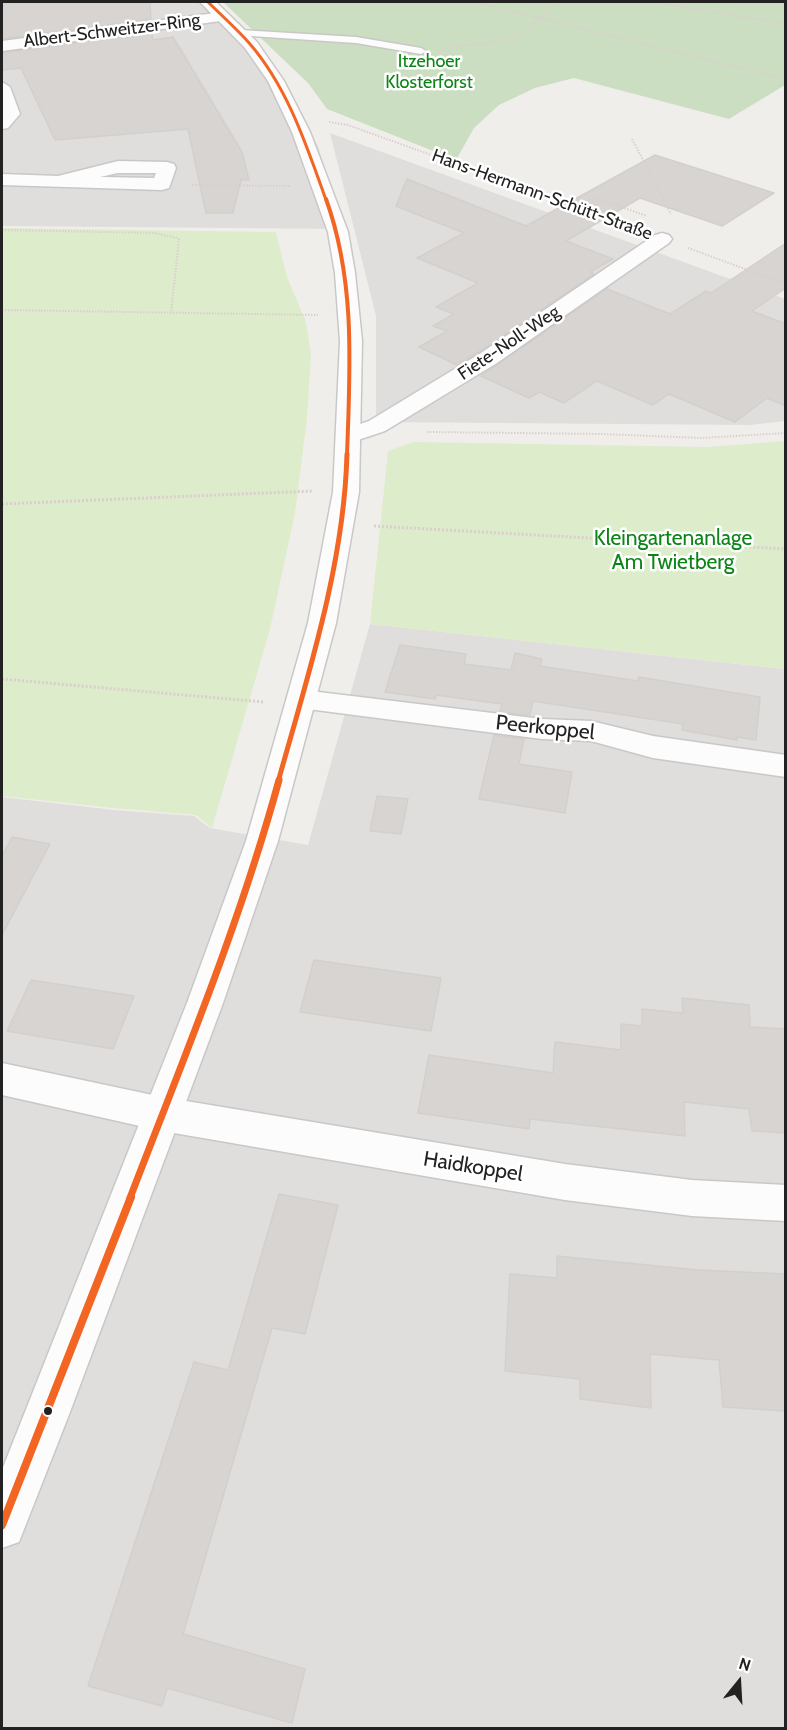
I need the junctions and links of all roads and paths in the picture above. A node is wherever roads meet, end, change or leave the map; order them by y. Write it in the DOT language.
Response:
graph roads {
  1 [pos="208,2"];
  2 [pos="474,2"];
  3 [pos="556,2"];
  4 [pos="654,2"];
  5 [pos="223,17"];
  6 [pos="543,20"];
  7 [pos="786,24"];
  8 [pos="240,33"];
  9 [pos="2,46"];
  10 [pos="421,51"];
  11 [pos="786,79"];
  12 [pos="2,87"];
  13 [pos="295,120"];
  14 [pos="2,124"];
  15 [pos="632,139"];
  16 [pos="2,180"];
  17 [pos="162,184"];
  18 [pos="322,186"];
  19 [pos="596,198"];
  20 [pos="650,217"];
  21 [pos="676,220"];
  22 [pos="2,230"];
  23 [pos="662,238"];
  24 [pos="786,284"];
  25 [pos="2,310"];
  26 [pos="171,313"];
  27 [pos="349,315"];
  28 [pos="421,432"];
  29 [pos="786,433"];
  30 [pos="349,436"];
  31 [pos="346,492"];
  32 [pos="2,504"];
  33 [pos="340,525"];
  34 [pos="786,549"];
  35 [pos="2,679"];
  36 [pos="301,702"];
  37 [pos="786,766"];
  38 [pos="2,1079"];
  39 [pos="162,1114"];
  40 [pos="786,1203"];
  41 [pos="2,1525"];
  1 -- 5 [label="street"];
  2 -- 6 [label="path"];
  3 -- 6 [label="path"];
  4 -- 7 [label="path"];
  5 -- 8 [label="street"];
  5 -- 9 [label="street, Albert-Schweitzer-Ring"];
  6 -- 10 [label="path"];
  6 -- 11 [label="path"];
  8 -- 10 [label="lane"];
  8 -- 13 [label="street"];
  12 -- 14 [label="street"];
  13 -- 18 [label="street"];
  13 -- 23 [label="path, Hans-Hermann-Schütt-Straße"];
  15 -- 21 [label="path"];
  16 -- 17 [label="street"];
  17 -- 18 [label="path"];
  18 -- 27 [label="street"];
  19 -- 20 [label="path"];
  22 -- 26 [label="path"];
  23 -- 24 [label="path, Hans-Hermann-Schütt-Straße"];
  23 -- 30 [label="street, Fiete-Noll-Weg"];
  25 -- 26 [label="path"];
  26 -- 27 [label="path"];
  27 -- 30 [label="street"];
  28 -- 29 [label="path"];
  30 -- 31 [label="street"];
  31 -- 32 [label="path"];
  31 -- 33 [label="street"];
  33 -- 34 [label="path"];
  33 -- 36 [label="street"];
  35 -- 36 [label="path"];
  36 -- 37 [label="street, Peerkoppel"];
  36 -- 39 [label="street"];
  38 -- 39 [label="street, Haidkoppel"];
  39 -- 40 [label="street, Haidkoppel"];
  39 -- 41 [label="street"];
}
